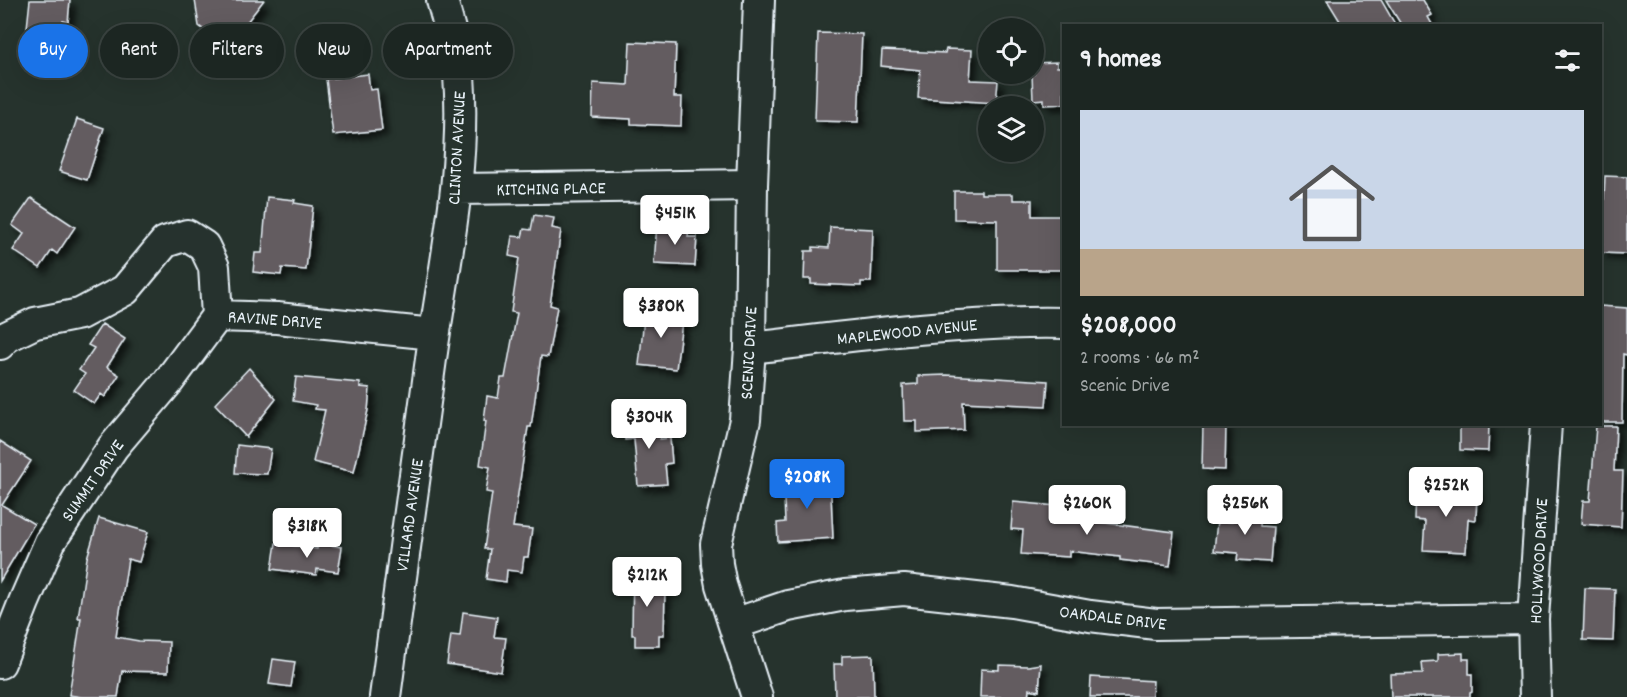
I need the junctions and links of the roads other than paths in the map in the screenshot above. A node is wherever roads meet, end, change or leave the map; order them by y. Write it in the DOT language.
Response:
graph roads {
  1 [pos="442,0"];
  2 [pos="759,0"];
  3 [pos="752,185"];
  4 [pos="457,189"];
  5 [pos="217,316"];
  6 [pos="1062,322"];
  7 [pos="434,334"];
  8 [pos="0,344"];
  9 [pos="750,348"];
  10 [pos="1546,426"];
  11 [pos="1533,619"];
  12 [pos="734,624"];
  13 [pos="0,663"];
  14 [pos="385,697"];
  15 [pos="757,697"];
  16 [pos="1535,697"];
  1 -- 4 [label="street, CLINTON AVENUE"];
  2 -- 3 [label="street, SCENIC DRIVE"];
  3 -- 4 [label="street, KITCHING PLACE"];
  3 -- 9 [label="street, SCENIC DRIVE"];
  4 -- 7 [label="street, CLINTON AVENUE"];
  5 -- 7 [label="street, RAVINE DRIVE"];
  5 -- 8 [label="street, RAVINE DRIVE"];
  5 -- 13 [label="street, SUMMIT DRIVE"];
  6 -- 9 [label="street, MAPLEWOOD AVENUE"];
  7 -- 14 [label="street, VILLARD AVENUE"];
  9 -- 12 [label="street, SCENIC DRIVE"];
  10 -- 11 [label="street, HOLLYWOOD DRIVE"];
  11 -- 12 [label="street, OAKDALE DRIVE"];
  11 -- 16 [label="street, HOLLYWOOD DRIVE"];
  12 -- 15 [label="street, SCENIC DRIVE"];
}
